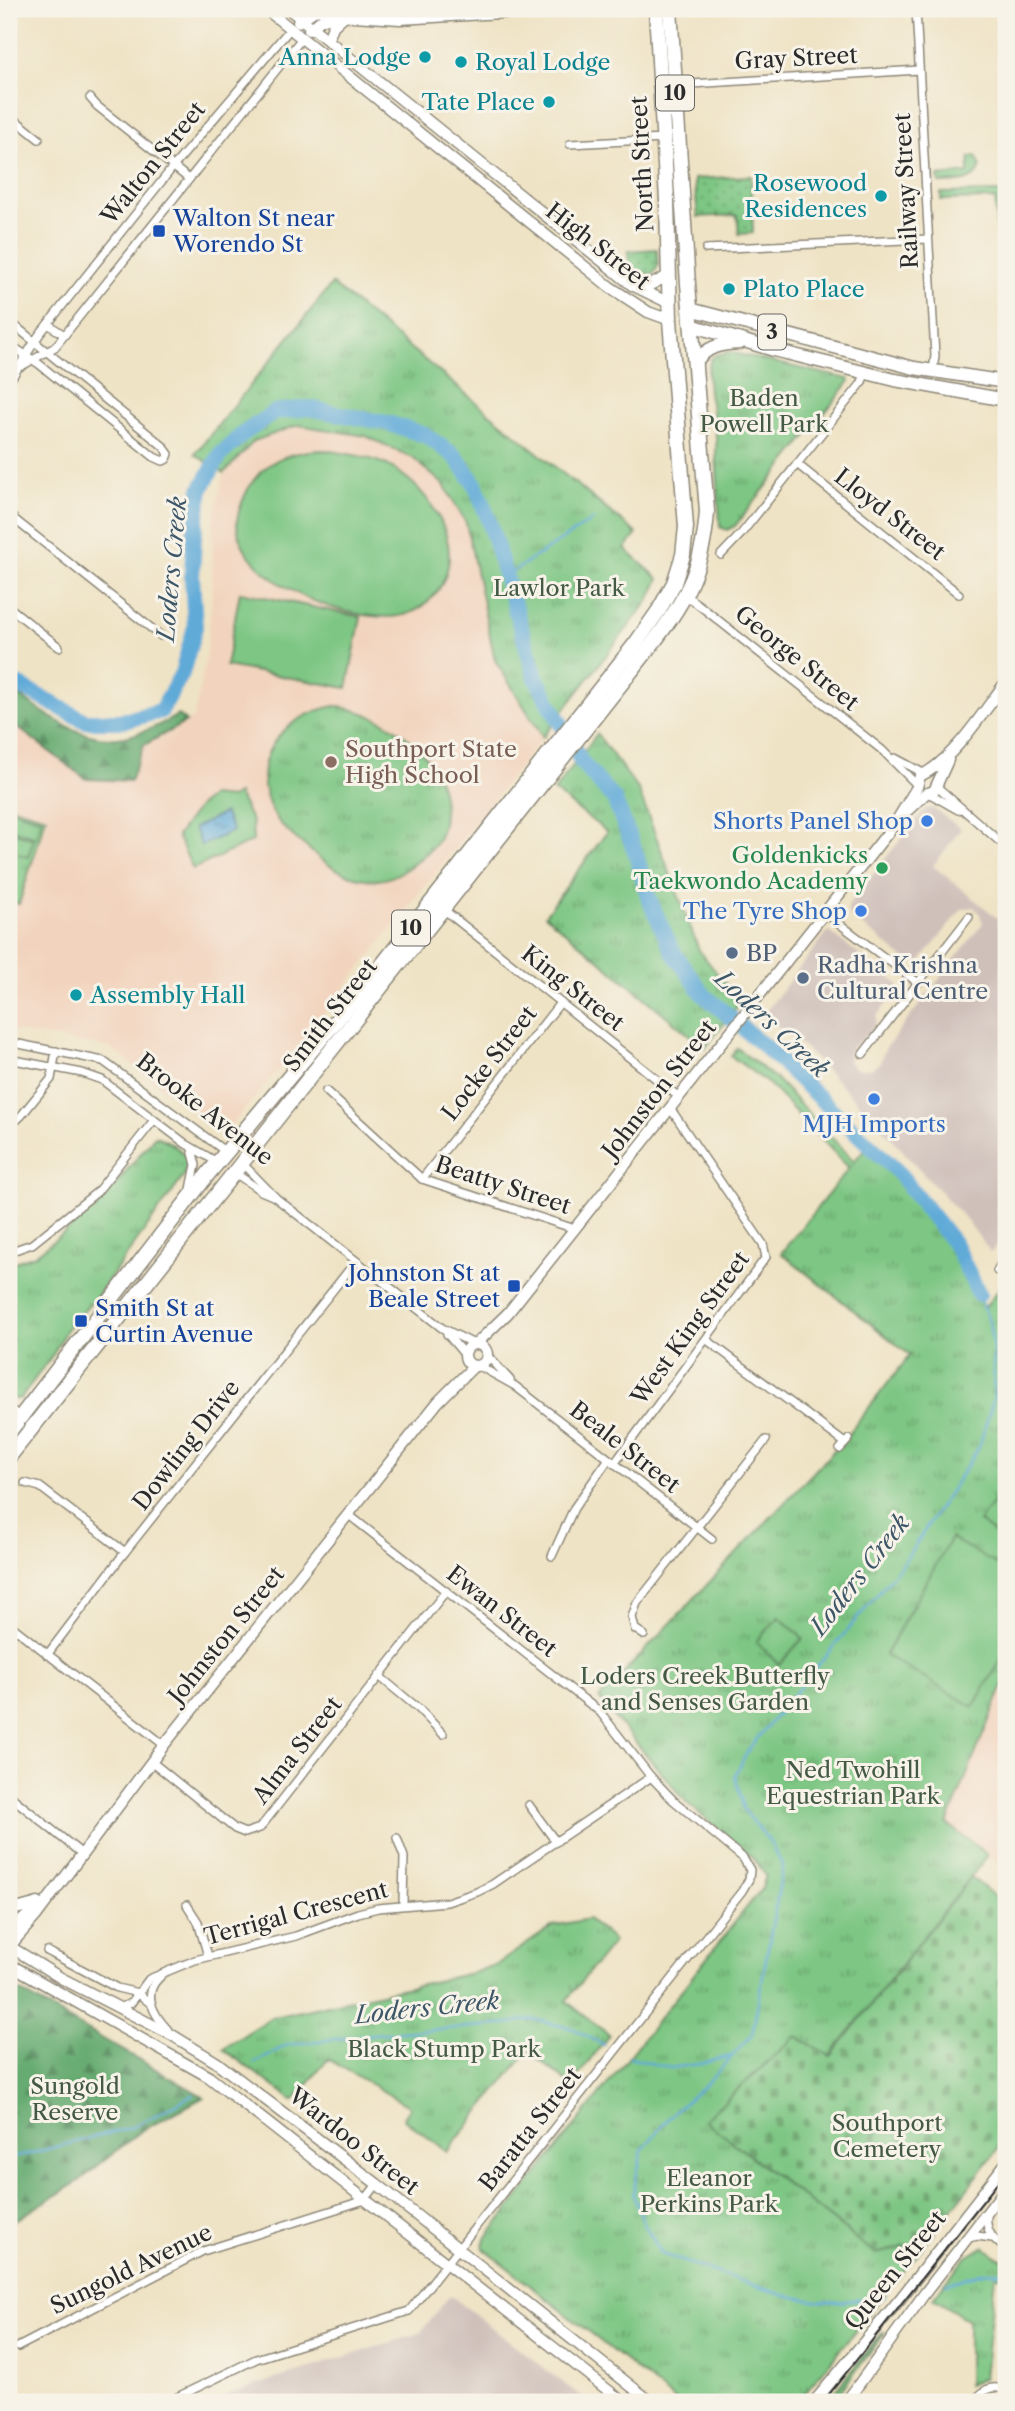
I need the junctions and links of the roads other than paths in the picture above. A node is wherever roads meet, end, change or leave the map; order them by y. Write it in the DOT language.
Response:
graph roads {
  1 [pos="265,9"];
  2 [pos="289,9"];
  3 [pos="326,9"];
  4 [pos="567,9"];
  5 [pos="656,9"];
  6 [pos="670,9"];
  7 [pos="916,9"];
  8 [pos="345,15"];
  9 [pos="302,19"];
  10 [pos="312,27"];
  11 [pos="290,29"];
  12 [pos="302,38"];
  13 [pos="328,40"];
  14 [pos="919,70"];
  15 [pos="674,85"];
  16 [pos="90,98"];
  17 [pos="9,115"];
  18 [pos="39,139"];
  19 [pos="664,139"];
  20 [pos="570,144"];
  21 [pos="173,167"];
  22 [pos="189,179"];
  23 [pos="928,239"];
  24 [pos="706,250"];
  25 [pos="670,275"];
  26 [pos="624,278"];
  27 [pos="670,303"];
  28 [pos="690,309"];
  29 [pos="670,320"];
  30 [pos="9,321"];
  31 [pos="48,324"];
  32 [pos="691,325"];
  33 [pos="64,335"];
  34 [pos="35,342"];
  35 [pos="751,343"];
  36 [pos="9,344"];
  37 [pos="46,352"];
  38 [pos="30,358"];
  39 [pos="695,363"];
  40 [pos="866,372"];
  41 [pos="933,372"];
  42 [pos="9,382"];
  43 [pos="1006,382"];
  44 [pos="1006,400"];
  45 [pos="797,464"];
  46 [pos="9,515"];
  47 [pos="707,518"];
  48 [pos="686,527"];
  49 [pos="721,555"];
  50 [pos="959,594"];
  51 [pos="686,596"];
  52 [pos="9,607"];
  53 [pos="161,636"];
  54 [pos="59,647"];
  55 [pos="1006,682"];
  56 [pos="583,721"];
  57 [pos="883,751"];
  58 [pos="556,756"];
  59 [pos="927,784"];
  60 [pos="1006,847"];
  61 [pos="443,909"];
  62 [pos="825,913"];
  63 [pos="969,917"];
  64 [pos="917,982"];
  65 [pos="561,1003"];
  66 [pos="9,1042"];
  67 [pos="57,1051"];
  68 [pos="863,1054"];
  69 [pos="9,1059"];
  70 [pos="54,1069"];
  71 [pos="326,1091"];
  72 [pos="679,1097"];
  73 [pos="670,1108"];
  74 [pos="155,1120"];
  75 [pos="9,1127"];
  76 [pos="192,1149"];
  77 [pos="222,1157"];
  78 [pos="238,1167"];
  79 [pos="422,1179"];
  80 [pos="276,1198"];
  81 [pos="187,1201"];
  82 [pos="575,1229"];
  83 [pos="9,1252"];
  84 [pos="1006,1255"];
  85 [pos="356,1261"];
  86 [pos="997,1271"];
  87 [pos="508,1313"];
  88 [pos="442,1328"];
  89 [pos="707,1340"];
  90 [pos="475,1344"];
  91 [pos="487,1354"];
  92 [pos="465,1357"];
  93 [pos="477,1366"];
  94 [pos="515,1386"];
  95 [pos="438,1402"];
  96 [pos="15,1412"];
  97 [pos="9,1432"];
  98 [pos="766,1440"];
  99 [pos="844,1444"];
  100 [pos="9,1457"];
  101 [pos="611,1462"];
  102 [pos="25,1483"];
  103 [pos="349,1515"];
  104 [pos="697,1527"];
  105 [pos="712,1539"];
  106 [pos="125,1552"];
  107 [pos="552,1556"];
  108 [pos="446,1591"];
  109 [pos="9,1624"];
  110 [pos="644,1635"];
  111 [pos="47,1655"];
  112 [pos="379,1676"];
  113 [pos="443,1734"];
  114 [pos="164,1745"];
  115 [pos="152,1762"];
  116 [pos="651,1777"];
  117 [pos="9,1795"];
  118 [pos="529,1805"];
  119 [pos="397,1838"];
  120 [pos="556,1842"];
  121 [pos="82,1854"];
  122 [pos="49,1896"];
  123 [pos="403,1904"];
  124 [pos="187,1905"];
  125 [pos="9,1911"];
  126 [pos="36,1916"];
  127 [pos="9,1932"];
  128 [pos="9,1947"];
  129 [pos="47,1951"];
  130 [pos="208,1956"];
  131 [pos="32,1961"];
  132 [pos="9,1964"];
  133 [pos="169,1970"];
  134 [pos="138,1993"];
  135 [pos="151,2004"];
  136 [pos="120,2008"];
  137 [pos="172,2035"];
  138 [pos="1006,2163"];
  139 [pos="377,2184"];
  140 [pos="1006,2188"];
  141 [pos="365,2200"];
  142 [pos="988,2212"];
  143 [pos="992,2238"];
  144 [pos="967,2239"];
  145 [pos="1006,2249"];
  146 [pos="459,2250"];
  147 [pos="447,2265"];
  148 [pos="18,2347"];
  149 [pos="1006,2390"];
  150 [pos="849,2401"];
  151 [pos="167,2402"];
  152 [pos="623,2402"];
  153 [pos="651,2402"];
  154 [pos="814,2402"];
  155 [pos="973,2402"];
  1 -- 11 [label="main road, High Street"];
  2 -- 9 [label="main road, High Street"];
  3 -- 9 [label="main road"];
  4 -- 8 [label="main road"];
  5 -- 19 [label="highway, North Street / 10"];
  6 -- 15 [label="highway, North Street / 10"];
  7 -- 14 [label="street, Railway Street"];
  8 -- 10 [label="main road"];
  8 -- 13 [label="main road"];
  9 -- 10 [label="main road, High Street"];
  9 -- 11 [label="main road"];
  10 -- 12 [label="main road"];
  10 -- 13 [label="main road, High Street"];
  11 -- 12 [label="main road, High Street"];
  11 -- 21 [label="street, Walton Street"];
  12 -- 22 [label="street, Walton Street"];
  12 -- 29 [label="main road, High Street"];
  13 -- 26 [label="main road, High Street"];
  14 -- 15 [label="street, Gray Street"];
  14 -- 23 [label="street, Railway Street"];
  15 -- 28 [label="highway, North Street / 10"];
  16 -- 21 [label="street"];
  17 -- 18 [label="street"];
  19 -- 20 [label="street"];
  19 -- 25 [label="highway, North Street / 10"];
  21 -- 22 [label="street"];
  21 -- 31 [label="street, Walton Street"];
  22 -- 33 [label="street, Walton Street"];
  23 -- 24 [label="street"];
  23 -- 41 [label="street, Railway Street"];
  25 -- 26 [label="main road"];
  25 -- 27 [label="highway, North Street / 10"];
  26 -- 27 [label="main road, High Street"];
  27 -- 28 [label="highway, High Street / 3"];
  27 -- 29 [label="highway, North Street / 10"];
  28 -- 32 [label="highway, North Street / 10"];
  28 -- 41 [label="main road, High Street / 3"];
  29 -- 32 [label="highway, High Street / 3"];
  29 -- 48 [label="highway, North Street / 10"];
  30 -- 34 [label="street"];
  31 -- 33 [label="street"];
  31 -- 34 [label="street, Walton Street"];
  32 -- 35 [label="main road, High Street / 3"];
  32 -- 39 [label="highway, North Street / 10"];
  33 -- 37 [label="street, Walton Street"];
  34 -- 37 [label="street"];
  34 -- 38 [label="street, Walton Street"];
  35 -- 39 [label="main road"];
  35 -- 40 [label="main road, High Street / 3"];
  36 -- 38 [label="street"];
  37 -- 38 [label="street, Walton Street"];
  37 -- 38 [label="street"];
  38 -- 42 [label="street, Walton Street"];
  39 -- 47 [label="highway, North Street / 10"];
  40 -- 44 [label="main road, High Street / 3"];
  40 -- 45 [label="street"];
  41 -- 43 [label="main road, High Street / 3"];
  45 -- 49 [label="street"];
  45 -- 50 [label="street, Lloyd Street"];
  46 -- 53 [label="street"];
  47 -- 51 [label="highway, Smith Street / 10"];
  48 -- 56 [label="highway, Smith Street / 10"];
  51 -- 56 [label="highway, Smith Street / 10"];
  51 -- 57 [label="street, George Street"];
  52 -- 54 [label="street"];
  55 -- 59 [label="main road, Johnston Street"];
  56 -- 58 [label="highway, Smith Street / 10"];
  57 -- 59 [label="street, George Street"];
  57 -- 59 [label="street, George Street"];
  58 -- 61 [label="highway, Smith Street / 10"];
  58 -- 77 [label="highway, Smith Street / 10"];
  59 -- 60 [label="street, George Street"];
  59 -- 62 [label="main road, Johnston Street"];
  61 -- 65 [label="street, King Street"];
  61 -- 78 [label="highway, Smith Street / 10"];
  62 -- 64 [label="street"];
  62 -- 72 [label="main road, Johnston Street"];
  63 -- 64 [label="street"];
  64 -- 68 [label="street"];
  65 -- 72 [label="street, King Street"];
  65 -- 79 [label="street, Locke Street"];
  66 -- 67 [label="street, Brooke Avenue"];
  67 -- 70 [label="street"];
  67 -- 77 [label="street, Brooke Avenue"];
  69 -- 70 [label="street, Brooke Avenue"];
  70 -- 74 [label="street, Brooke Avenue"];
  70 -- 75 [label="street"];
  71 -- 79 [label="street, Beatty Street"];
  72 -- 73 [label="main road, Johnston Street"];
  73 -- 82 [label="main road, Johnston Street"];
  73 -- 89 [label="street, West King Street"];
  74 -- 76 [label="street, Brooke Avenue"];
  74 -- 83 [label="street"];
  76 -- 77 [label="street, Brooke Avenue"];
  76 -- 81 [label="street"];
  77 -- 78 [label="highway, Brooke Avenue"];
  77 -- 81 [label="highway, Smith Street / 10"];
  78 -- 80 [label="street, Brooke Avenue"];
  78 -- 80 [label="street, Brooke Avenue"];
  78 -- 100 [label="highway, Smith Street / 10"];
  79 -- 82 [label="street, Beatty Street"];
  80 -- 85 [label="street"];
  81 -- 96 [label="highway, Smith Street / 10"];
  82 -- 87 [label="main road, Johnston Street"];
  84 -- 86 [label="street"];
  85 -- 88 [label="street"];
  85 -- 106 [label="street, Dowling Drive"];
  87 -- 90 [label="main road, Johnston Street"];
  87 -- 91 [label="main road, Johnston Street"];
  88 -- 90 [label="street"];
  88 -- 92 [label="street"];
  89 -- 99 [label="street"];
  89 -- 101 [label="street, West King Street"];
  90 -- 91 [label="main road"];
  90 -- 92 [label="main road"];
  91 -- 93 [label="main road"];
  91 -- 94 [label="street, Beale Street"];
  92 -- 93 [label="main road"];
  92 -- 95 [label="main road, Johnston Street"];
  93 -- 94 [label="street, Beale Street"];
  93 -- 95 [label="main road, Johnston Street"];
  94 -- 101 [label="street, Beale Street"];
  95 -- 103 [label="main road, Johnston Street"];
  96 -- 97 [label="highway, Smith Street / 10"];
  98 -- 104 [label="street"];
  101 -- 104 [label="street, Beale Street"];
  101 -- 107 [label="street, West King Street"];
  102 -- 106 [label="street"];
  103 -- 108 [label="street, Ewan Street"];
  103 -- 114 [label="main road, Johnston Street"];
  104 -- 105 [label="street, Beale Street"];
  104 -- 110 [label="street"];
  106 -- 111 [label="street, Dowling Drive"];
  108 -- 112 [label="street, Alma Street"];
  108 -- 116 [label="street, Ewan Street"];
  109 -- 111 [label="street"];
  111 -- 114 [label="street"];
  112 -- 113 [label="street"];
  112 -- 115 [label="street, Alma Street"];
  114 -- 115 [label="main road, Johnston Street"];
  115 -- 121 [label="main road, Johnston Street"];
  116 -- 120 [label="street, Terrigal Crescent"];
  116 -- 146 [label="street, Baratta Street"];
  117 -- 121 [label="street"];
  118 -- 120 [label="street"];
  119 -- 123 [label="street"];
  120 -- 123 [label="street, Terrigal Crescent"];
  121 -- 122 [label="main road, Johnston Street"];
  122 -- 125 [label="main road"];
  122 -- 126 [label="main road, Johnston Street"];
  122 -- 127 [label="main road, Johnston Street"];
  123 -- 130 [label="street, Terrigal Crescent"];
  124 -- 130 [label="street"];
  126 -- 128 [label="main road, Johnston Street"];
  126 -- 131 [label="main road"];
  128 -- 131 [label="main road, Wardoo Street"];
  129 -- 134 [label="street"];
  130 -- 133 [label="street, Terrigal Crescent"];
  131 -- 136 [label="main road, Wardoo Street"];
  132 -- 141 [label="main road, Wardoo Street"];
  133 -- 134 [label="street, Terrigal Crescent"];
  133 -- 135 [label="street"];
  134 -- 135 [label="street"];
  134 -- 136 [label="street, Terrigal Crescent"];
  135 -- 137 [label="street"];
  136 -- 137 [label="main road, Wardoo Street"];
  137 -- 139 [label="main road, Wardoo Street"];
  138 -- 154 [label="main road, Queen Street"];
  139 -- 141 [label="street"];
  139 -- 146 [label="main road, Wardoo Street"];
  140 -- 142 [label="main road, Queen Street"];
  141 -- 147 [label="main road, Wardoo Street"];
  141 -- 148 [label="street, Sungold Avenue"];
  142 -- 143 [label="street"];
  142 -- 144 [label="main road, Queen Street"];
  143 -- 144 [label="street"];
  143 -- 145 [label="street"];
  144 -- 150 [label="main road, Queen Street"];
  146 -- 147 [label="street, Baratta Street"];
  146 -- 153 [label="main road, Wardoo Street"];
  147 -- 151 [label="street, Baratta Street"];
  147 -- 152 [label="main road, Wardoo Street"];
  149 -- 155 [label="street"];
}
